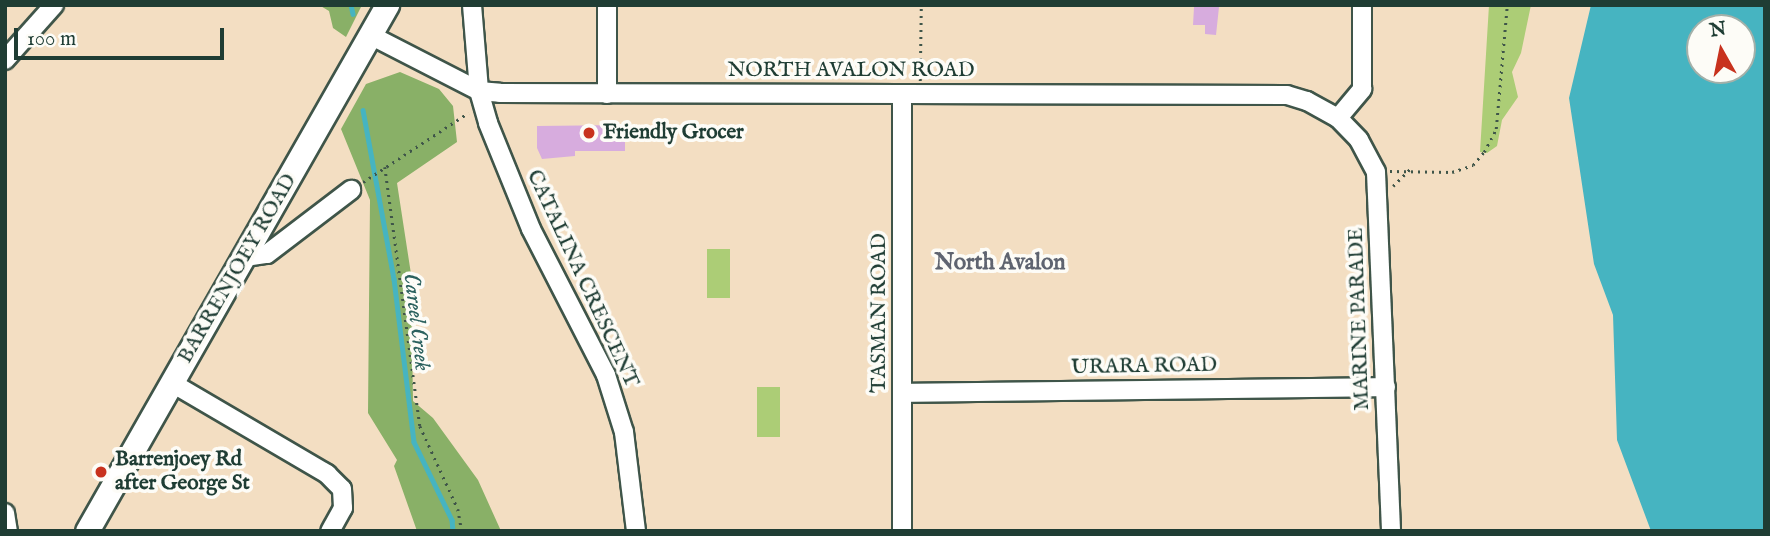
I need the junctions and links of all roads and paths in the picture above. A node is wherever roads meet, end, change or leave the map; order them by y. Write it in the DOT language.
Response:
graph roads {
  1 [pos="54,5"];
  2 [pos="387,5"];
  3 [pos="472,5"];
  4 [pos="607,5"];
  5 [pos="921,5"];
  6 [pos="1362,5"];
  7 [pos="1507,5"];
  8 [pos="372,36"];
  9 [pos="5,60"];
  10 [pos="479,91"];
  11 [pos="607,94"];
  12 [pos="902,94"];
  13 [pos="920,94"];
  14 [pos="484,109"];
  15 [pos="1338,118"];
  16 [pos="385,167"];
  17 [pos="1411,168"];
  18 [pos="1376,172"];
  19 [pos="358,186"];
  20 [pos="1378,201"];
  21 [pos="245,257"];
  22 [pos="172,383"];
  23 [pos="1386,387"];
  24 [pos="903,393"];
  25 [pos="5,513"];
  26 [pos="8,531"];
  27 [pos="87,531"];
  28 [pos="330,531"];
  29 [pos="462,531"];
  30 [pos="636,531"];
  31 [pos="902,531"];
  32 [pos="1391,531"];
  1 -- 9 [label="street"];
  2 -- 8 [label="main road, BARRENJOEY ROAD"];
  3 -- 10 [label="street, CATALINA CRESCENT"];
  4 -- 11 [label="street"];
  5 -- 13 [label="path"];
  6 -- 15 [label="street"];
  7 -- 17 [label="path"];
  8 -- 10 [label="street, NORTH AVALON ROAD"];
  8 -- 21 [label="main road, BARRENJOEY ROAD"];
  10 -- 11 [label="street, NORTH AVALON ROAD"];
  10 -- 14 [label="street, CATALINA CRESCENT"];
  11 -- 12 [label="street, NORTH AVALON ROAD"];
  12 -- 13 [label="street, NORTH AVALON ROAD"];
  12 -- 24 [label="street, TASMAN ROAD"];
  13 -- 15 [label="street, NORTH AVALON ROAD"];
  14 -- 16 [label="path"];
  14 -- 30 [label="street, CATALINA CRESCENT"];
  15 -- 18 [label="street, MARINE PARADE"];
  16 -- 19 [label="path"];
  16 -- 29 [label="path"];
  17 -- 18 [label="path"];
  17 -- 20 [label="path"];
  18 -- 20 [label="street, MARINE PARADE"];
  19 -- 21 [label="street"];
  20 -- 23 [label="street, MARINE PARADE"];
  21 -- 22 [label="main road, BARRENJOEY ROAD"];
  22 -- 27 [label="main road, BARRENJOEY ROAD"];
  22 -- 28 [label="street"];
  23 -- 24 [label="street, URARA ROAD"];
  23 -- 32 [label="street, MARINE PARADE"];
  24 -- 31 [label="street, TASMAN ROAD"];
  25 -- 26 [label="street"];
}
